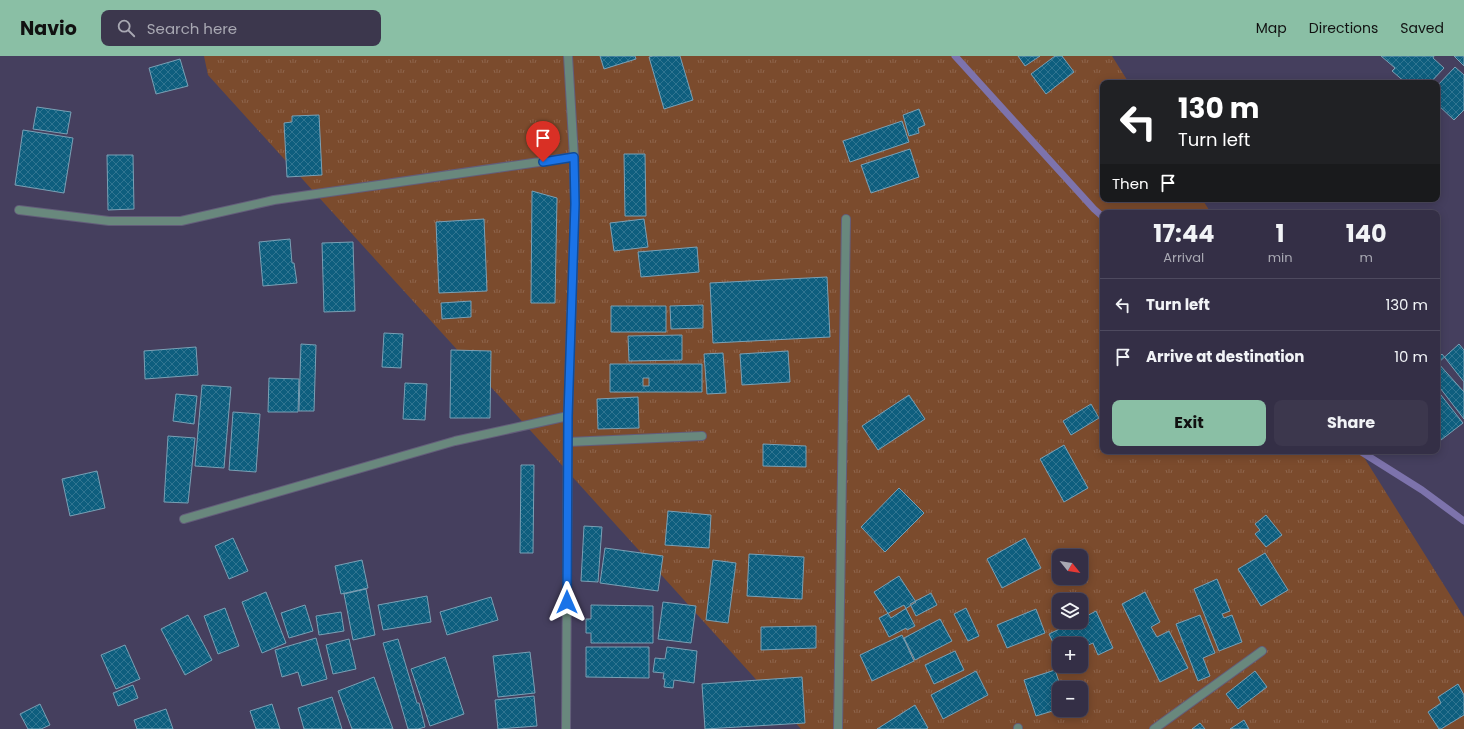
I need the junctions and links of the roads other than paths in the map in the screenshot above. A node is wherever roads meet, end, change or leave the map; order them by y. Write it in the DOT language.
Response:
graph roads {
  1 [pos="568,56"];
  2 [pos="574,157"];
  3 [pos="19,210"];
  4 [pos="846,218"];
  5 [pos="568,416"];
  6 [pos="702,436"];
  7 [pos="568,442"];
  8 [pos="184,519"];
  9 [pos="1262,652"];
  10 [pos="566,729"];
  11 [pos="838,729"];
  12 [pos="1154,729"];
  1 -- 2 [label="street"];
  2 -- 3 [label="street"];
  2 -- 5 [label="street"];
  4 -- 11 [label="street"];
  5 -- 7 [label="street"];
  5 -- 8 [label="street"];
  6 -- 7 [label="street"];
  7 -- 10 [label="street"];
  9 -- 12 [label="street"];
}
